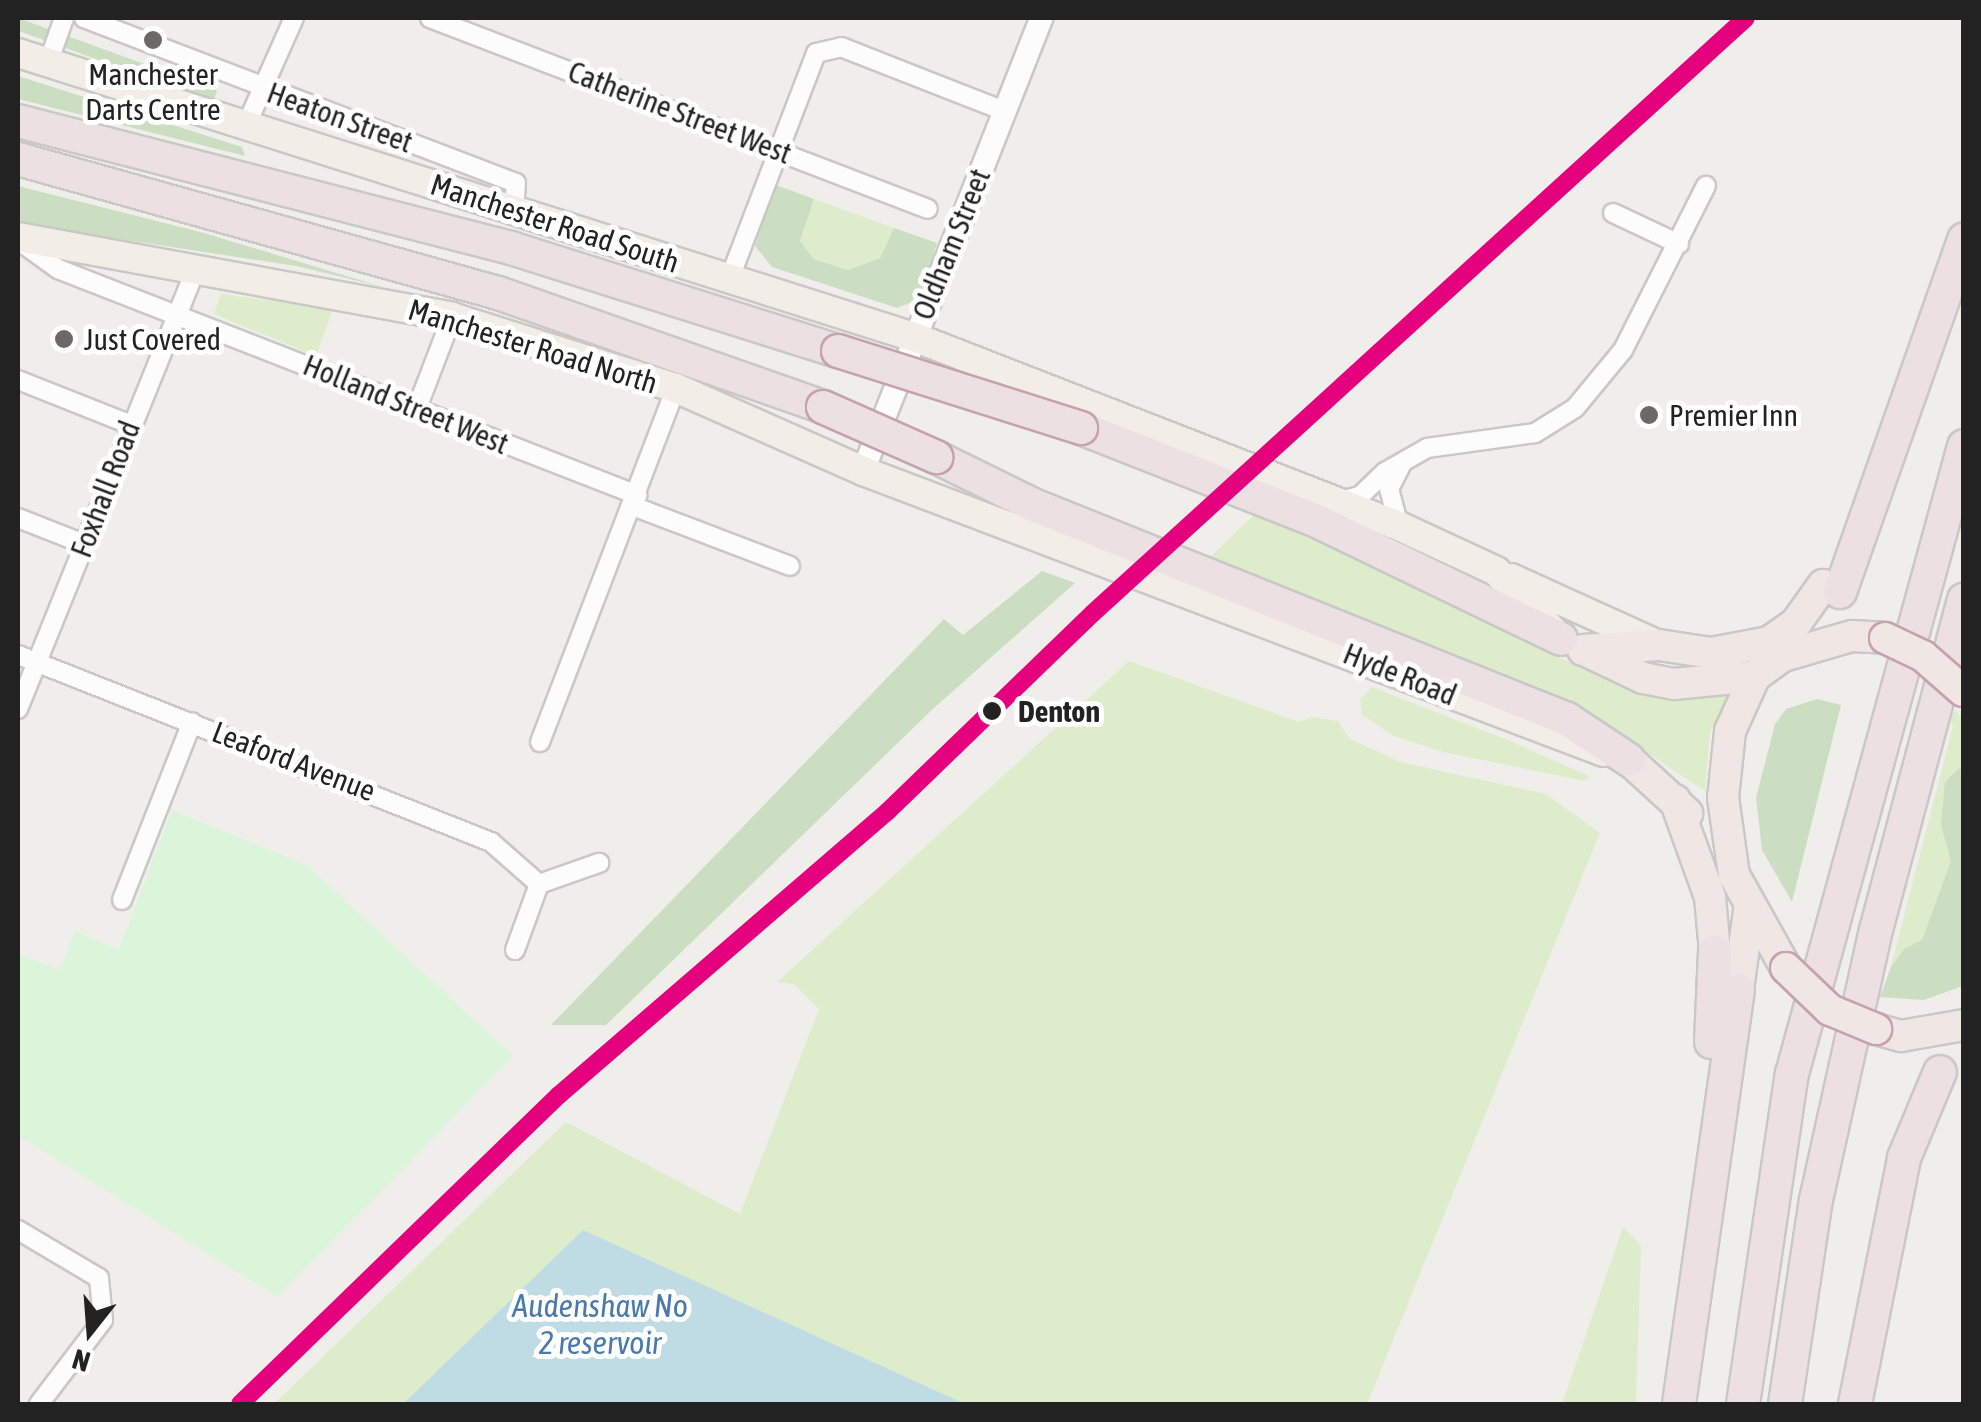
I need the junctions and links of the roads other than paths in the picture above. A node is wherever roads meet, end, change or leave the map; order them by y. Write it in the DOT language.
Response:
graph roads {
  1 [pos="64,18"];
  2 [pos="84,18"];
  3 [pos="294,18"];
  4 [pos="430,18"];
  5 [pos="1041,18"];
  6 [pos="18,53"];
  7 [pos="48,63"];
  8 [pos="262,88"];
  9 [pos="1004,111"];
  10 [pos="18,122"];
  11 [pos="245,128"];
  12 [pos="777,148"];
  13 [pos="18,159"];
  14 [pos="1706,186"];
  15 [pos="514,209"];
  16 [pos="928,209"];
  17 [pos="1613,213"];
  18 [pos="18,239"];
  19 [pos="1964,240"];
  20 [pos="1679,244"];
  21 [pos="194,270"];
  22 [pos="730,280"];
  23 [pos="175,312"];
  24 [pos="452,317"];
  25 [pos="914,337"];
  26 [pos="18,380"];
  27 [pos="676,388"];
  28 [pos="417,408"];
  29 [pos="129,424"];
  30 [pos="1964,446"];
  31 [pos="1403,460"];
  32 [pos="863,471"];
  33 [pos="635,501"];
  34 [pos="1331,506"];
  35 [pos="18,518"];
  36 [pos="1398,526"];
  37 [pos="84,544"];
  38 [pos="790,566"];
  39 [pos="1496,571"];
  40 [pos="1831,589"];
  41 [pos="1964,600"];
  42 [pos="1281,614"];
  43 [pos="1572,644"];
  44 [pos="1659,645"];
  45 [pos="1783,656"];
  46 [pos="26,658"];
  47 [pos="1755,676"];
  48 [pos="1964,692"];
  49 [pos="18,709"];
  50 [pos="192,722"];
  51 [pos="540,742"];
  52 [pos="1629,760"];
  53 [pos="1675,800"];
  54 [pos="599,863"];
  55 [pos="1734,875"];
  56 [pos="540,884"];
  57 [pos="122,900"];
  58 [pos="1749,912"];
  59 [pos="515,950"];
  60 [pos="1715,952"];
  61 [pos="1738,990"];
  62 [pos="1963,1025"];
  63 [pos="1940,1072"];
  64 [pos="1701,1221"];
  65 [pos="18,1230"];
  66 [pos="39,1404"];
  67 [pos="1679,1404"];
  68 [pos="1743,1404"];
  69 [pos="1785,1404"];
  70 [pos="1855,1404"];
  1 -- 7 [label="street"];
  2 -- 8 [label="street, Heaton Street"];
  3 -- 8 [label="street"];
  4 -- 12 [label="street, Catherine Street West"];
  5 -- 9 [label="street, Oldham Street"];
  6 -- 7 [label="main road, Manchester Road South"];
  7 -- 11 [label="main road, Manchester Road South"];
  8 -- 11 [label="street"];
  8 -- 15 [label="street, Heaton Street"];
  9 -- 12 [label="street"];
  9 -- 25 [label="street, Oldham Street"];
  10 -- 34 [label="highway, bridge"];
  11 -- 15 [label="main road, Manchester Road South"];
  12 -- 16 [label="street, Catherine Street West"];
  12 -- 22 [label="street"];
  13 -- 42 [label="highway, bridge"];
  14 -- 20 [label="street"];
  15 -- 22 [label="main road, Manchester Road South"];
  17 -- 20 [label="street"];
  18 -- 21 [label="main road, Manchester Road North"];
  18 -- 23 [label="street, Holland Street West"];
  19 -- 40 [label="highway"];
  20 -- 31 [label="street"];
  21 -- 23 [label="street, Foxhall Road"];
  21 -- 24 [label="main road, Manchester Road North"];
  22 -- 25 [label="main road, Manchester Road South"];
  23 -- 28 [label="street, Holland Street West"];
  23 -- 29 [label="street, Foxhall Road"];
  24 -- 27 [label="main road, Manchester Road North"];
  24 -- 28 [label="street"];
  25 -- 32 [label="street, Oldham Street"];
  25 -- 34 [label="main road, Manchester Road South"];
  26 -- 29 [label="street"];
  27 -- 32 [label="main road, Manchester Road North"];
  27 -- 33 [label="street"];
  28 -- 33 [label="street, Holland Street West"];
  29 -- 37 [label="street, Foxhall Road"];
  30 -- 68 [label="highway"];
  31 -- 34 [label="street"];
  31 -- 36 [label="street"];
  32 -- 42 [label="main road, Manchester Road North"];
  33 -- 38 [label="street, Holland Street West"];
  33 -- 51 [label="street"];
  34 -- 36 [label="main road"];
  34 -- 43 [label="highway"];
  35 -- 37 [label="street"];
  36 -- 39 [label="main road"];
  37 -- 46 [label="street, Foxhall Road"];
  39 -- 43 [label="main road"];
  39 -- 44 [label="main road"];
  40 -- 44 [label="highway"];
  40 -- 45 [label="highway"];
  41 -- 69 [label="highway"];
  42 -- 52 [label="highway"];
  43 -- 44 [label="highway"];
  43 -- 47 [label="highway"];
  45 -- 47 [label="highway"];
  45 -- 48 [label="highway, bridge"];
  46 -- 49 [label="street, Foxhall Road"];
  46 -- 50 [label="street, Leaford Avenue"];
  47 -- 55 [label="highway"];
  50 -- 56 [label="street, Leaford Avenue"];
  50 -- 57 [label="street"];
  52 -- 53 [label="highway"];
  53 -- 55 [label="highway"];
  53 -- 60 [label="highway"];
  54 -- 56 [label="street"];
  55 -- 58 [label="highway"];
  56 -- 59 [label="street"];
  58 -- 61 [label="highway"];
  58 -- 62 [label="highway, bridge"];
  60 -- 64 [label="highway"];
  61 -- 64 [label="highway"];
  62 -- 63 [label="highway"];
  63 -- 70 [label="highway"];
  64 -- 67 [label="highway"];
  65 -- 66 [label="street"];
}
